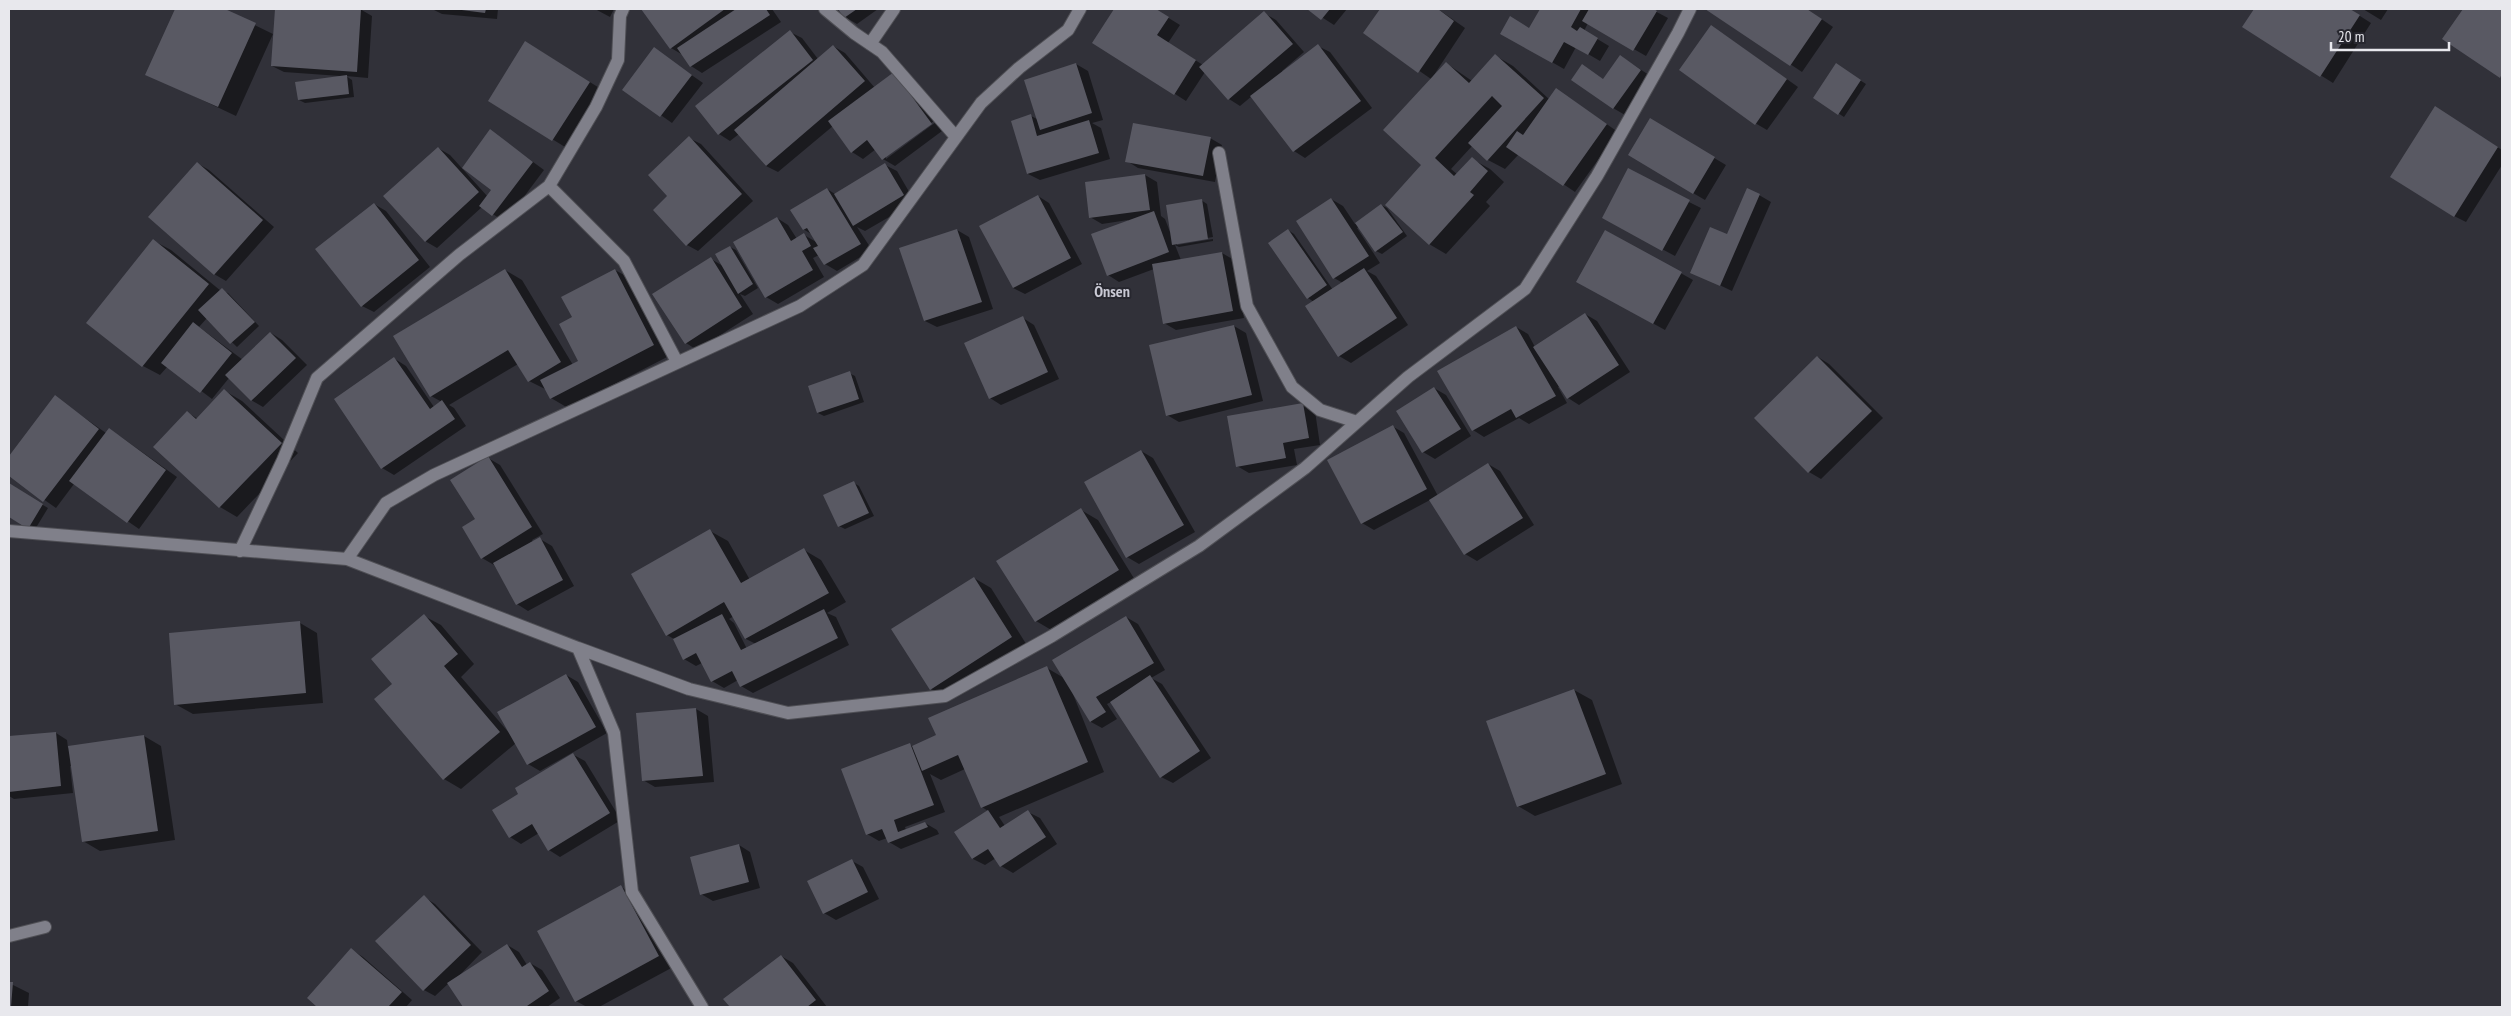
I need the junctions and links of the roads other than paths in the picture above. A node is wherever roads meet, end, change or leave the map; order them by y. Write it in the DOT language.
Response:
graph roads {
  1 [pos="623,9"];
  2 [pos="825,9"];
  3 [pos="894,9"];
  4 [pos="1080,9"];
  5 [pos="1690,9"];
  6 [pos="870,44"];
  7 [pos="956,137"];
  8 [pos="1219,153"];
  9 [pos="549,186"];
  10 [pos="677,362"];
  11 [pos="1357,422"];
  12 [pos="9,531"];
  13 [pos="240,550"];
  14 [pos="346,559"];
  15 [pos="578,648"];
  16 [pos="45,928"];
  17 [pos="9,936"];
  18 [pos="702,1007"];
  1 -- 9 [label="street"];
  2 -- 6 [label="street"];
  3 -- 6 [label="street"];
  4 -- 7 [label="street"];
  5 -- 11 [label="street"];
  6 -- 7 [label="street"];
  7 -- 10 [label="street"];
  8 -- 11 [label="street"];
  9 -- 10 [label="street"];
  9 -- 13 [label="street"];
  10 -- 14 [label="street"];
  11 -- 15 [label="street"];
  12 -- 13 [label="street"];
  13 -- 14 [label="street"];
  14 -- 15 [label="street"];
  15 -- 18 [label="street"];
  16 -- 17 [label="street"];
}
